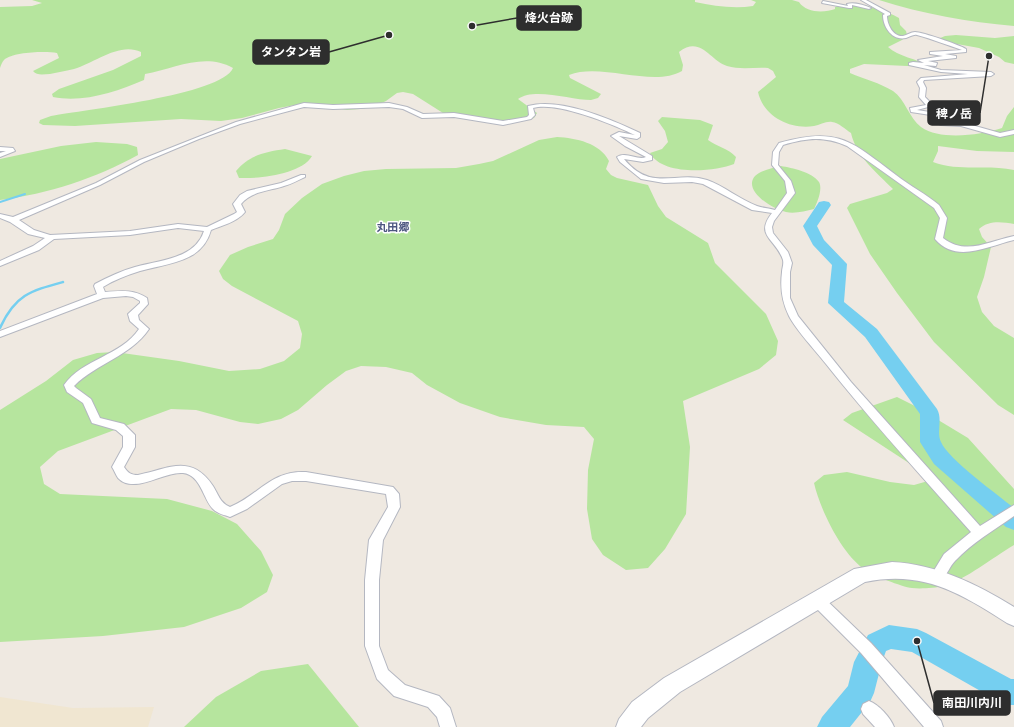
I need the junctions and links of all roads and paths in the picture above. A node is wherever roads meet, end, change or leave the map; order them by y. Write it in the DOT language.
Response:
graph roads {
  1 [pos="863,0"];
  2 [pos="823,2"];
  3 [pos="885,15"];
  4 [pos="1014,132"];
  5 [pos="0,149"];
  6 [pos="0,155"];
  7 [pos="303,176"];
  8 [pos="776,212"];
  9 [pos="0,216"];
  10 [pos="11,219"];
  11 [pos="0,222"];
  12 [pos="208,229"];
  13 [pos="52,237"];
  14 [pos="1014,238"];
  15 [pos="0,264"];
  16 [pos="102,295"];
  17 [pos="0,334"];
  18 [pos="1014,510"];
  19 [pos="979,533"];
  20 [pos="937,577"];
  21 [pos="817,600"];
  22 [pos="1014,617"];
  23 [pos="869,709"];
  24 [pos="448,727"];
  25 [pos="627,727"];
  26 [pos="886,727"];
  27 [pos="935,727"];
  1 -- 3 [label="street"];
  2 -- 3 [label="street"];
  3 -- 4 [label="street"];
  5 -- 6 [label="street"];
  7 -- 12 [label="street"];
  8 -- 10 [label="street"];
  8 -- 14 [label="street"];
  8 -- 19 [label="street"];
  9 -- 10 [label="street"];
  10 -- 11 [label="street"];
  10 -- 13 [label="street"];
  12 -- 13 [label="street"];
  12 -- 16 [label="street"];
  13 -- 15 [label="street"];
  16 -- 17 [label="street"];
  16 -- 24 [label="street"];
  18 -- 19 [label="street"];
  19 -- 20 [label="street"];
  20 -- 21 [label="street"];
  20 -- 22 [label="street"];
  21 -- 25 [label="street"];
  21 -- 27 [label="street"];
  23 -- 26 [label="street"];
}
